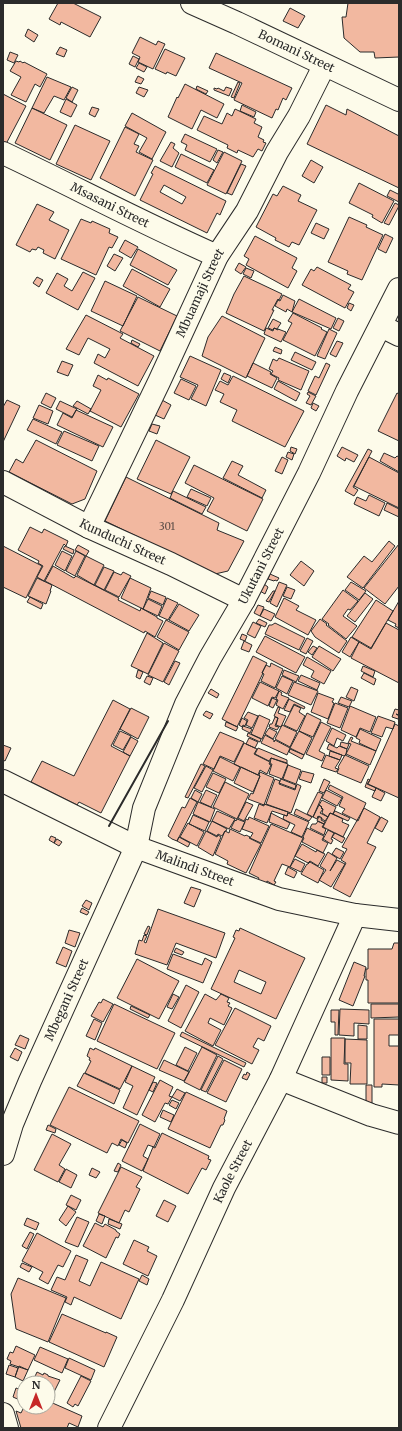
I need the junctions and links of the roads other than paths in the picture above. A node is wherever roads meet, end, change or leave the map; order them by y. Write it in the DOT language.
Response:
graph roads {
  1 [pos="192,3"];
  2 [pos="324,66"];
  3 [pos="399,100"];
  4 [pos="3,154"];
  5 [pos="217,256"];
  6 [pos="399,290"];
  7 [pos="390,331"];
  8 [pos="3,482"];
  9 [pos="89,527"];
  10 [pos="244,600"];
  11 [pos="3,781"];
  12 [pos="136,847"];
  13 [pos="356,916"];
  14 [pos="399,920"];
  15 [pos="281,1079"];
  16 [pos="7,1121"];
  17 [pos="399,1123"];
  18 [pos="3,1154"];
  19 [pos="3,1414"];
  20 [pos="7,1428"];
  21 [pos="109,1428"];
  1 -- 2 [label="street, Bomani Street"];
  2 -- 3 [label="street, Bomani Street"];
  2 -- 5 [label="street, Mbuamaji Street"];
  4 -- 5 [label="street, Msasani Street"];
  5 -- 9 [label="street, Mbuamaji Street"];
  6 -- 7 [label="street, Ukutani Street"];
  7 -- 10 [label="street, Ukutani Street"];
  8 -- 9 [label="street, Kunduchi Street"];
  9 -- 10 [label="street, Kunduchi Street"];
  10 -- 12 [label="street, Ukutani Street"];
  11 -- 12 [label="street, Malindi Street"];
  12 -- 13 [label="street, Malindi Street"];
  12 -- 16 [label="street, Mbegani Street"];
  13 -- 14 [label="street, Malindi Street"];
  13 -- 15 [label="street, Kaole Street"];
  15 -- 17 [label="street"];
  15 -- 21 [label="street, Kaole Street"];
  16 -- 18 [label="street, Mbegani Street"];
  19 -- 20 [label="street"];
}
